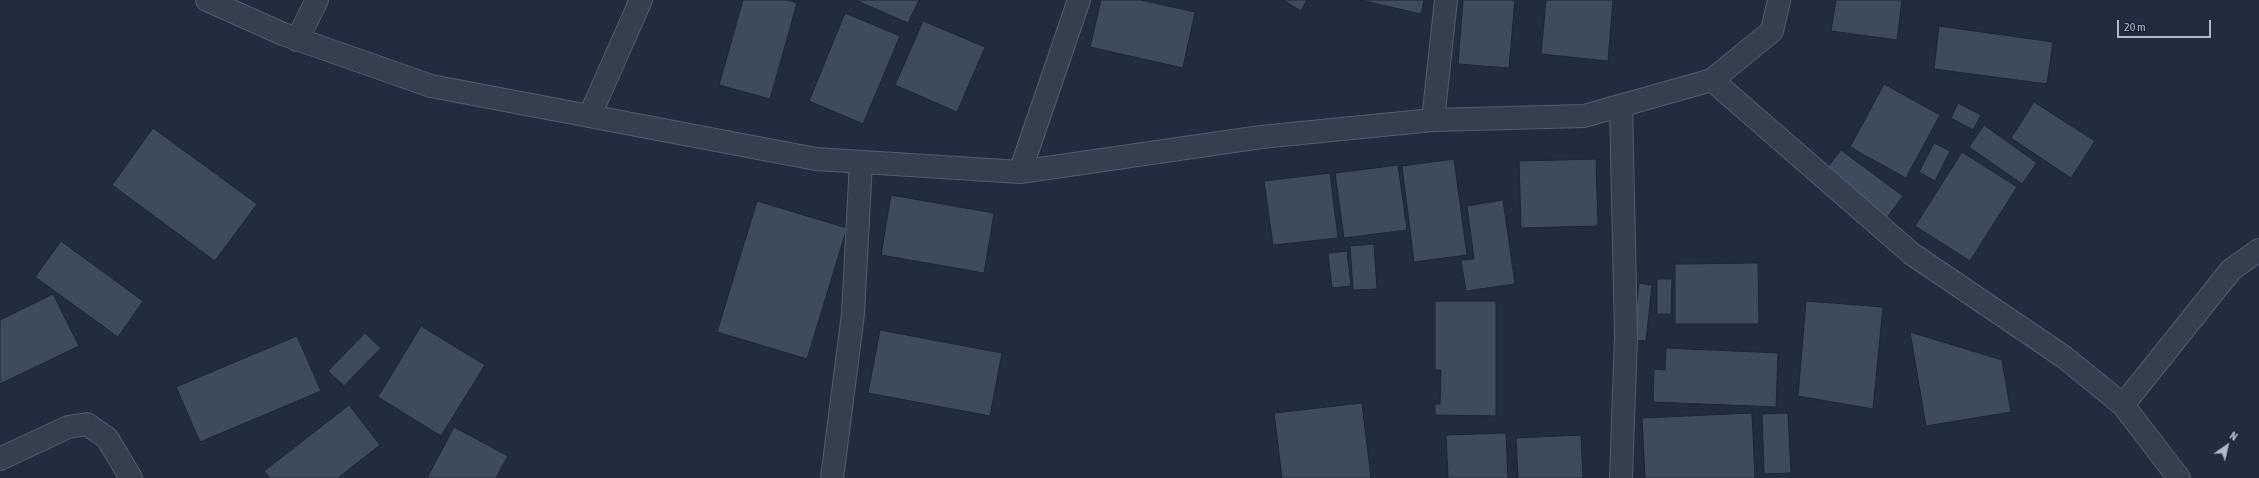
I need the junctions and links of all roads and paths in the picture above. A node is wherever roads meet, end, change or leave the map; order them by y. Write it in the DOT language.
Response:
graph roads {
  1 [pos="207,0"];
  2 [pos="317,0"];
  3 [pos="641,0"];
  4 [pos="1079,0"];
  5 [pos="1446,0"];
  6 [pos="1779,0"];
  7 [pos="297,40"];
  8 [pos="1712,80"];
  9 [pos="1621,106"];
  10 [pos="590,115"];
  11 [pos="1433,120"];
  12 [pos="861,162"];
  13 [pos="1020,172"];
  14 [pos="2259,250"];
  15 [pos="2123,405"];
  16 [pos="0,459"];
  17 [pos="131,478"];
  18 [pos="832,478"];
  19 [pos="1621,478"];
  20 [pos="2179,478"];
  1 -- 7 [label="street"];
  2 -- 7 [label="street"];
  3 -- 10 [label="street"];
  4 -- 13 [label="street"];
  5 -- 11 [label="street"];
  6 -- 8 [label="street"];
  7 -- 10 [label="street"];
  8 -- 9 [label="street"];
  8 -- 15 [label="street"];
  9 -- 11 [label="street"];
  9 -- 19 [label="street"];
  10 -- 12 [label="street"];
  11 -- 13 [label="street"];
  12 -- 13 [label="street"];
  12 -- 18 [label="street"];
  14 -- 15 [label="street"];
  15 -- 20 [label="street"];
  16 -- 17 [label="street"];
}
